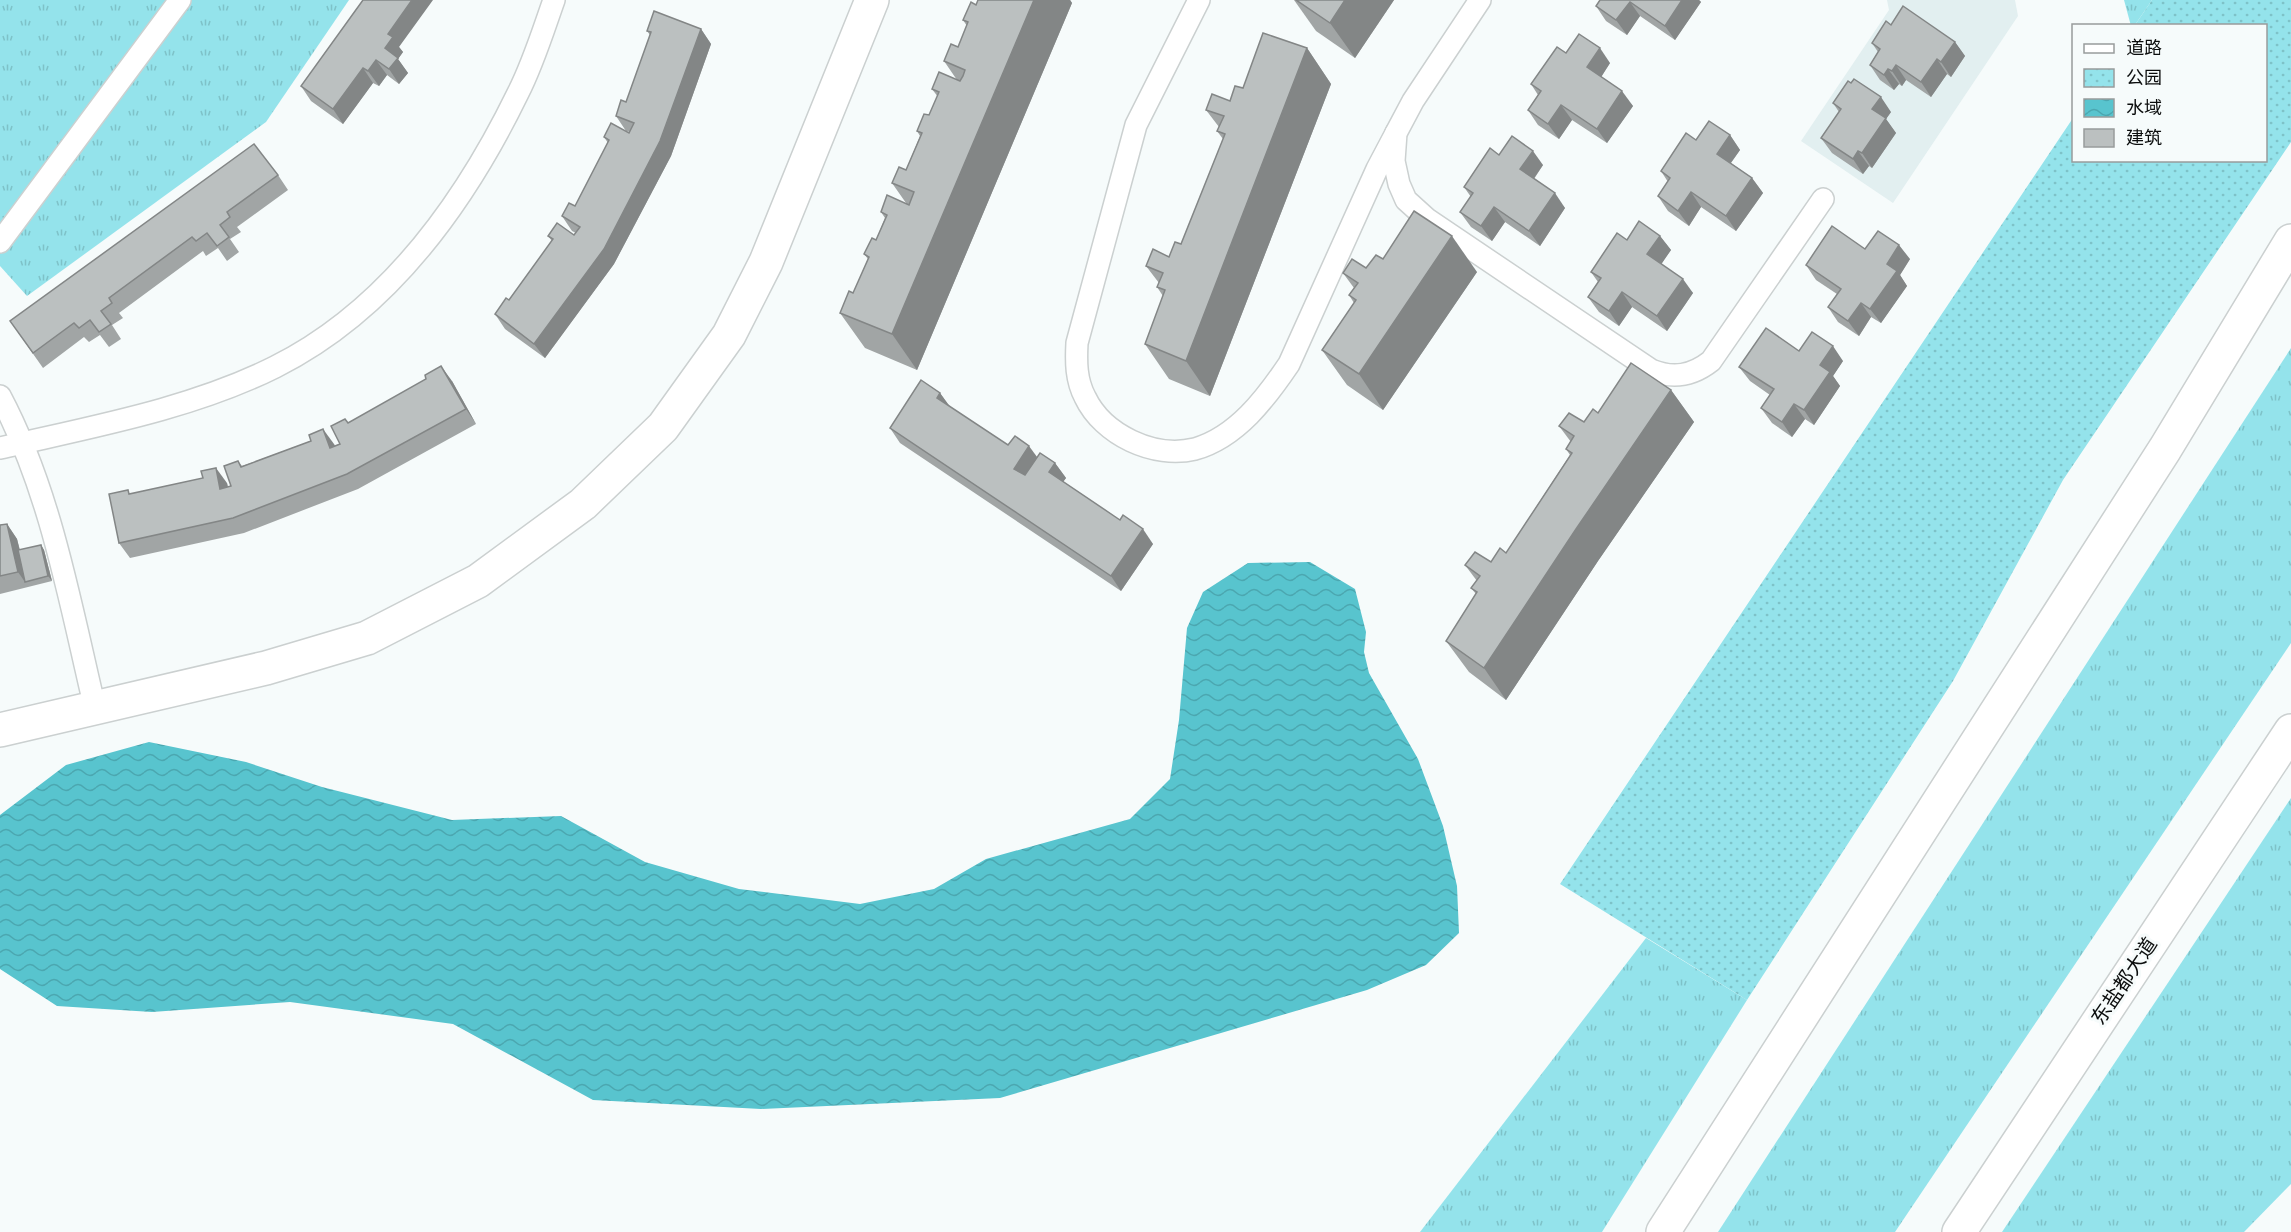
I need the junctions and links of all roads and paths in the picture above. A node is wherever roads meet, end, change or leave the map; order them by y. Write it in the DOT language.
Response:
graph roads {
  1 [pos="180,0"];
  2 [pos="554,0"];
  3 [pos="872,0"];
  4 [pos="1199,0"];
  5 [pos="1480,0"];
  6 [pos="1396,133"];
  7 [pos="1823,199"];
  8 [pos="2291,241"];
  9 [pos="0,242"];
  10 [pos="0,396"];
  11 [pos="21,443"];
  12 [pos="0,448"];
  13 [pos="95,708"];
  14 [pos="0,730"];
  15 [pos="2291,731"];
  16 [pos="1663,1232"];
  17 [pos="1959,1232"];
  1 -- 9 [label="lane"];
  2 -- 11 [label="lane"];
  3 -- 13 [label="main road"];
  4 -- 6 [label="lane"];
  5 -- 6 [label="lane"];
  6 -- 7 [label="lane"];
  8 -- 16 [label="main road"];
  10 -- 11 [label="lane"];
  11 -- 12 [label="lane"];
  11 -- 13 [label="lane"];
  13 -- 14 [label="main road"];
  15 -- 17 [label="main road, 东盐都大道"];
}
